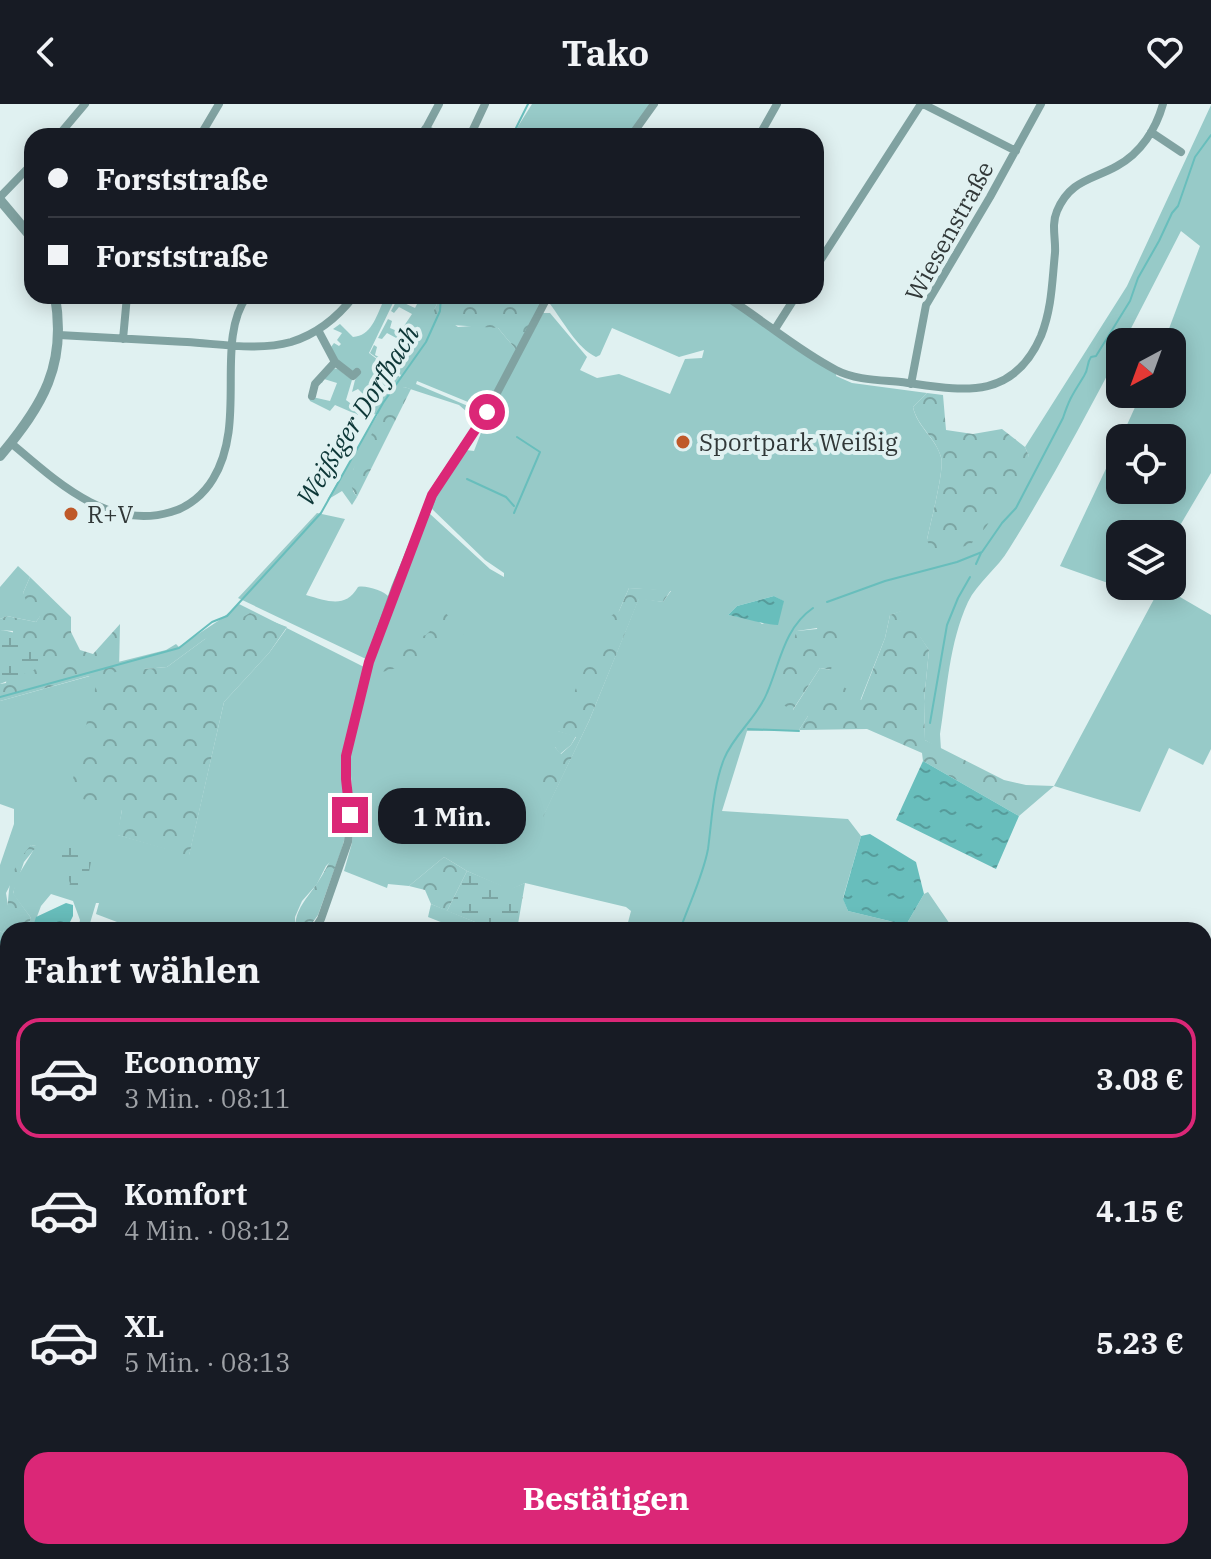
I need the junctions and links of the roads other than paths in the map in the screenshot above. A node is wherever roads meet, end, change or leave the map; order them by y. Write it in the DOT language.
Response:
graph roads {
  1 [pos="85,104"];
  2 [pos="219,104"];
  3 [pos="439,104"];
  4 [pos="485,104"];
  5 [pos="654,104"];
  6 [pos="777,104"];
  7 [pos="922,104"];
  8 [pos="1041,104"];
  9 [pos="1163,104"];
  10 [pos="65,128"];
  11 [pos="205,128"];
  12 [pos="426,128"];
  13 [pos="474,128"];
  14 [pos="637,128"];
  15 [pos="764,128"];
  16 [pos="1151,132"];
  17 [pos="1016,151"];
  18 [pos="1181,152"];
  19 [pos="24,172"];
  20 [pos="0,198"];
  21 [pos="24,228"];
  22 [pos="824,255"];
  23 [pos="56,304"];
  24 [pos="126,304"];
  25 [pos="243,304"];
  26 [pos="347,304"];
  27 [pos="544,304"];
  28 [pos="737,304"];
  29 [pos="791,304"];
  30 [pos="775,329"];
  31 [pos="318,330"];
  32 [pos="59,335"];
  33 [pos="123,339"];
  34 [pos="233,345"];
  35 [pos="335,362"];
  36 [pos="357,372"];
  37 [pos="911,384"];
  38 [pos="312,390"];
  39 [pos="11,443"];
  40 [pos="0,456"];
  41 [pos="319,922"];
  1 -- 10 [label="street"];
  2 -- 11 [label="street"];
  3 -- 12 [label="street"];
  4 -- 13 [label="street"];
  5 -- 14 [label="street"];
  6 -- 15 [label="street"];
  7 -- 17 [label="street"];
  7 -- 22 [label="street"];
  8 -- 17 [label="street, Wiesenstraße"];
  9 -- 16 [label="street"];
  16 -- 18 [label="street"];
  16 -- 37 [label="street"];
  17 -- 37 [label="street, Wiesenstraße"];
  19 -- 20 [label="street"];
  20 -- 21 [label="street"];
  23 -- 32 [label="street"];
  24 -- 33 [label="street"];
  25 -- 34 [label="street"];
  26 -- 31 [label="street"];
  27 -- 41 [label="street"];
  28 -- 30 [label="street"];
  29 -- 30 [label="street"];
  30 -- 37 [label="street"];
  31 -- 34 [label="street"];
  31 -- 35 [label="street"];
  32 -- 33 [label="street"];
  32 -- 39 [label="street"];
  33 -- 34 [label="street"];
  34 -- 39 [label="street"];
  35 -- 36 [label="street"];
  35 -- 38 [label="street"];
  39 -- 40 [label="street"];
}
